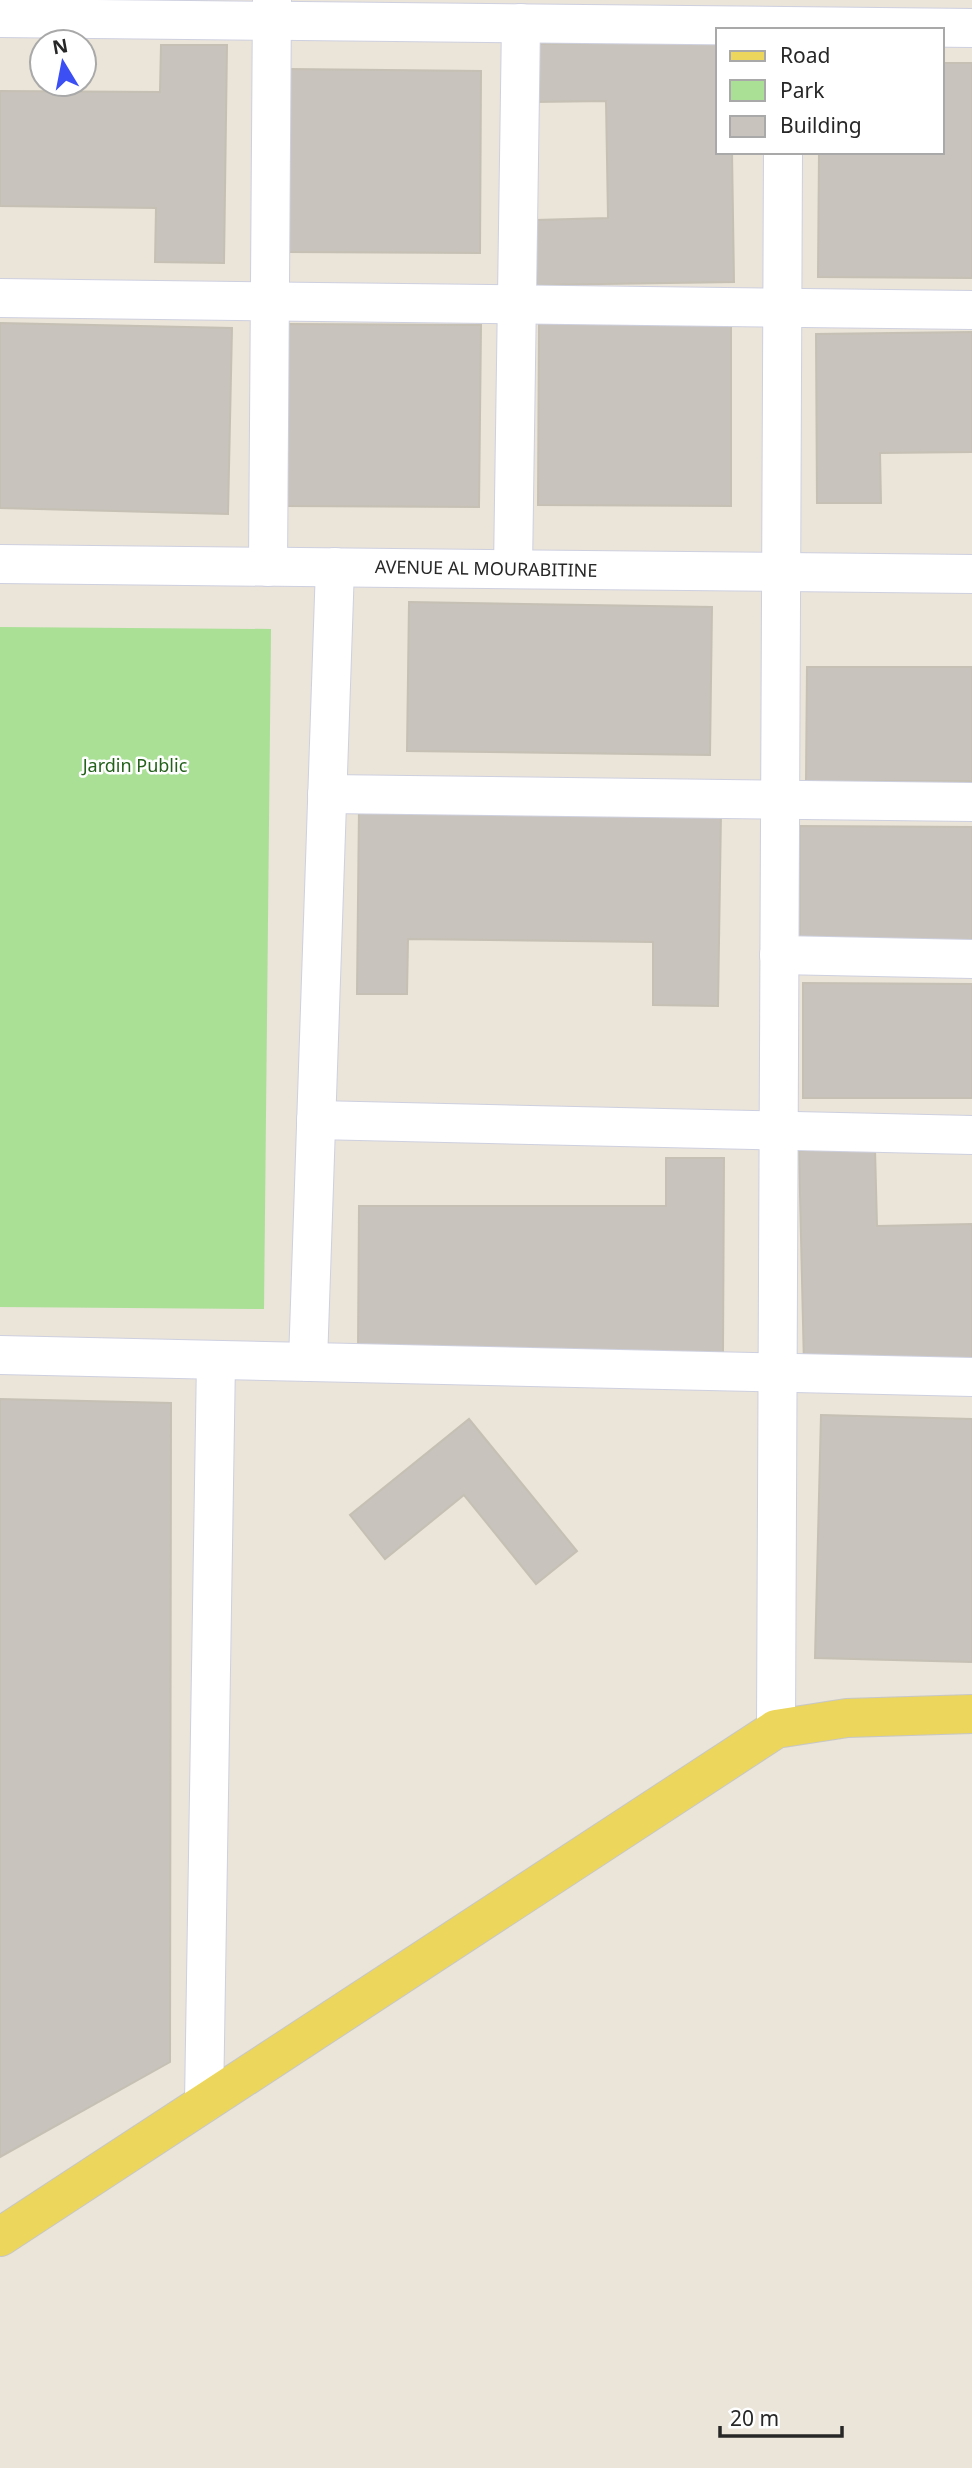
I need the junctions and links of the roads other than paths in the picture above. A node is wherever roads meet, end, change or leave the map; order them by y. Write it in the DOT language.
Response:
graph roads {
  1 [pos="272,10"];
  2 [pos="0,18"];
  3 [pos="783,18"];
  4 [pos="521,23"];
  5 [pos="972,28"];
  6 [pos="783,154"];
  7 [pos="0,298"];
  8 [pos="270,301"];
  9 [pos="517,304"];
  10 [pos="782,307"];
  11 [pos="972,310"];
  12 [pos="0,564"];
  13 [pos="268,567"];
  14 [pos="335,567"];
  15 [pos="513,569"];
  16 [pos="781,572"];
  17 [pos="972,574"];
  18 [pos="327,794"];
  19 [pos="780,800"];
  20 [pos="972,802"];
  21 [pos="779,955"];
  22 [pos="972,959"];
  23 [pos="316,1120"];
  24 [pos="779,1130"];
  25 [pos="972,1135"];
  26 [pos="0,1355"];
  27 [pos="216,1360"];
  28 [pos="308,1362"];
  29 [pos="777,1373"];
  30 [pos="972,1377"];
  31 [pos="972,1714"];
  32 [pos="776,1729"];
  33 [pos="204,2103"];
  34 [pos="4,2238"];
  1 -- 2 [label="street"];
  1 -- 4 [label="street"];
  1 -- 8 [label="street"];
  3 -- 4 [label="street"];
  3 -- 5 [label="street"];
  4 -- 9 [label="street"];
  6 -- 10 [label="street"];
  7 -- 8 [label="street"];
  8 -- 9 [label="street"];
  8 -- 13 [label="street"];
  9 -- 10 [label="street"];
  9 -- 15 [label="street"];
  10 -- 11 [label="street"];
  10 -- 16 [label="street"];
  12 -- 13 [label="street, AVENUE AL MOURABITINE"];
  13 -- 14 [label="street, AVENUE AL MOURABITINE"];
  14 -- 15 [label="street, AVENUE AL MOURABITINE"];
  14 -- 18 [label="street"];
  15 -- 16 [label="street, AVENUE AL MOURABITINE"];
  16 -- 17 [label="street, AVENUE AL MOURABITINE"];
  16 -- 19 [label="street"];
  18 -- 19 [label="street"];
  18 -- 23 [label="street"];
  19 -- 20 [label="street"];
  19 -- 21 [label="street"];
  21 -- 22 [label="street"];
  21 -- 24 [label="street"];
  23 -- 24 [label="street"];
  23 -- 28 [label="street"];
  24 -- 25 [label="street"];
  24 -- 29 [label="street"];
  26 -- 27 [label="street"];
  27 -- 28 [label="street"];
  27 -- 33 [label="street"];
  28 -- 29 [label="street"];
  29 -- 30 [label="street"];
  29 -- 32 [label="street"];
  31 -- 32 [label="main road"];
  32 -- 33 [label="main road"];
  33 -- 34 [label="main road"];
}
